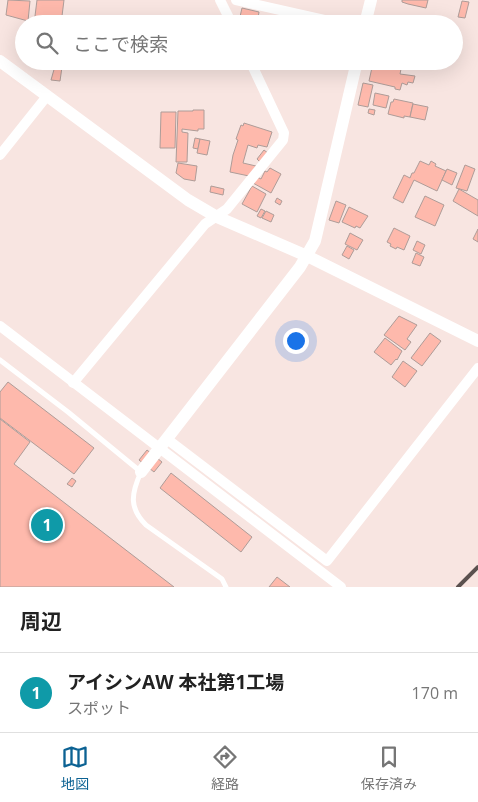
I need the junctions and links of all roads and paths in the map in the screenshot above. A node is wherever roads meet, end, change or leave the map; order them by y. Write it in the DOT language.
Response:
graph roads {
  1 [pos="220,0"];
  2 [pos="236,0"];
  3 [pos="371,0"];
  4 [pos="228,15"];
  5 [pos="302,15"];
  6 [pos="367,15"];
  7 [pos="0,61"];
  8 [pos="254,70"];
  9 [pos="355,70"];
  10 [pos="46,96"];
  11 [pos="0,155"];
  12 [pos="217,217"];
  13 [pos="307,256"];
  14 [pos="0,326"];
  15 [pos="478,341"];
  16 [pos="0,360"];
  17 [pos="478,368"];
  18 [pos="73,383"];
  19 [pos="163,444"];
  20 [pos="141,472"];
  21 [pos="226,587"];
  22 [pos="341,587"];
  1 -- 4 [label="street"];
  2 -- 5 [label="street"];
  3 -- 6 [label="street"];
  7 -- 10 [label="street"];
  8 -- 12 [label="street"];
  9 -- 13 [label="street"];
  10 -- 11 [label="street"];
  10 -- 12 [label="street"];
  12 -- 13 [label="street"];
  12 -- 18 [label="street"];
  13 -- 15 [label="street"];
  13 -- 19 [label="street"];
  14 -- 18 [label="street"];
  16 -- 20 [label="lane"];
  17 -- 19 [label="street"];
  18 -- 19 [label="street"];
  19 -- 20 [label="street"];
  19 -- 22 [label="street"];
  20 -- 21 [label="lane"];
}
